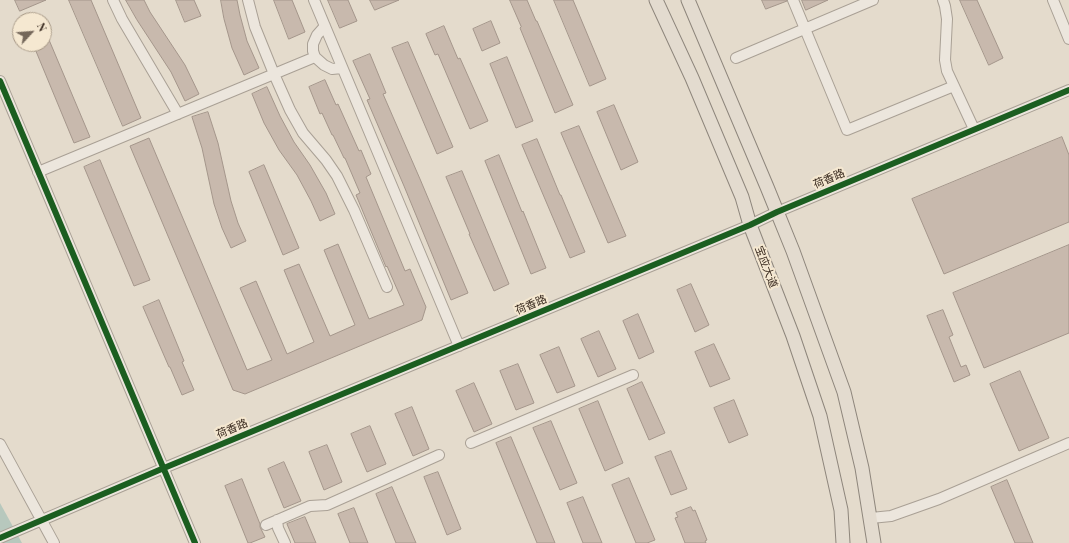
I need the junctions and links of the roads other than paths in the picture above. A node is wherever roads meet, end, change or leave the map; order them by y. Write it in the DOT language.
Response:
graph roads {
  1 [pos="113,0"];
  2 [pos="248,0"];
  3 [pos="314,0"];
  4 [pos="656,0"];
  5 [pos="688,0"];
  6 [pos="793,0"];
  7 [pos="943,0"];
  8 [pos="1053,0"];
  9 [pos="870,1"];
  10 [pos="325,26"];
  11 [pos="805,29"];
  12 [pos="1069,40"];
  13 [pos="315,57"];
  14 [pos="736,58"];
  15 [pos="342,68"];
  16 [pos="274,74"];
  17 [pos="0,81"];
  18 [pos="954,86"];
  19 [pos="1069,90"];
  20 [pos="178,114"];
  21 [pos="974,129"];
  22 [pos="38,172"];
  23 [pos="777,212"];
  24 [pos="750,225"];
  25 [pos="387,287"];
  26 [pos="459,346"];
  27 [pos="633,374"];
  28 [pos="471,443"];
  29 [pos="1069,443"];
  30 [pos="0,444"];
  31 [pos="439,455"];
  32 [pos="164,468"];
  33 [pos="871,518"];
  34 [pos="42,520"];
  35 [pos="278,520"];
  36 [pos="266,524"];
  37 [pos="0,538"];
  38 [pos="54,543"];
  39 [pos="195,543"];
  40 [pos="285,543"];
  41 [pos="844,543"];
  42 [pos="874,543"];
  1 -- 20 [label="street"];
  2 -- 16 [label="street"];
  3 -- 10 [label="street"];
  4 -- 24 [label="main road, 宝应大道"];
  5 -- 23 [label="main road"];
  6 -- 11 [label="street"];
  7 -- 18 [label="street"];
  8 -- 12 [label="street"];
  9 -- 11 [label="street"];
  10 -- 13 [label="street"];
  10 -- 15 [label="street"];
  11 -- 14 [label="street"];
  11 -- 18 [label="street"];
  13 -- 15 [label="street"];
  13 -- 16 [label="street"];
  15 -- 26 [label="street"];
  16 -- 20 [label="street"];
  16 -- 25 [label="street"];
  17 -- 22 [label="street"];
  18 -- 21 [label="street"];
  19 -- 21 [label="street, 荷香路"];
  20 -- 22 [label="street"];
  21 -- 23 [label="street, 荷香路"];
  22 -- 32 [label="street"];
  23 -- 24 [label="street, 荷香路"];
  23 -- 33 [label="main road"];
  24 -- 26 [label="street, 荷香路"];
  24 -- 41 [label="main road, 宝应大道"];
  26 -- 32 [label="street, 荷香路"];
  27 -- 28 [label="street"];
  29 -- 33 [label="street"];
  30 -- 34 [label="street"];
  31 -- 35 [label="street"];
  32 -- 34 [label="street, 荷香路"];
  32 -- 39 [label="street"];
  33 -- 42 [label="main road"];
  34 -- 37 [label="street, 荷香路"];
  34 -- 38 [label="street"];
  35 -- 36 [label="street"];
  35 -- 40 [label="street"];
}
